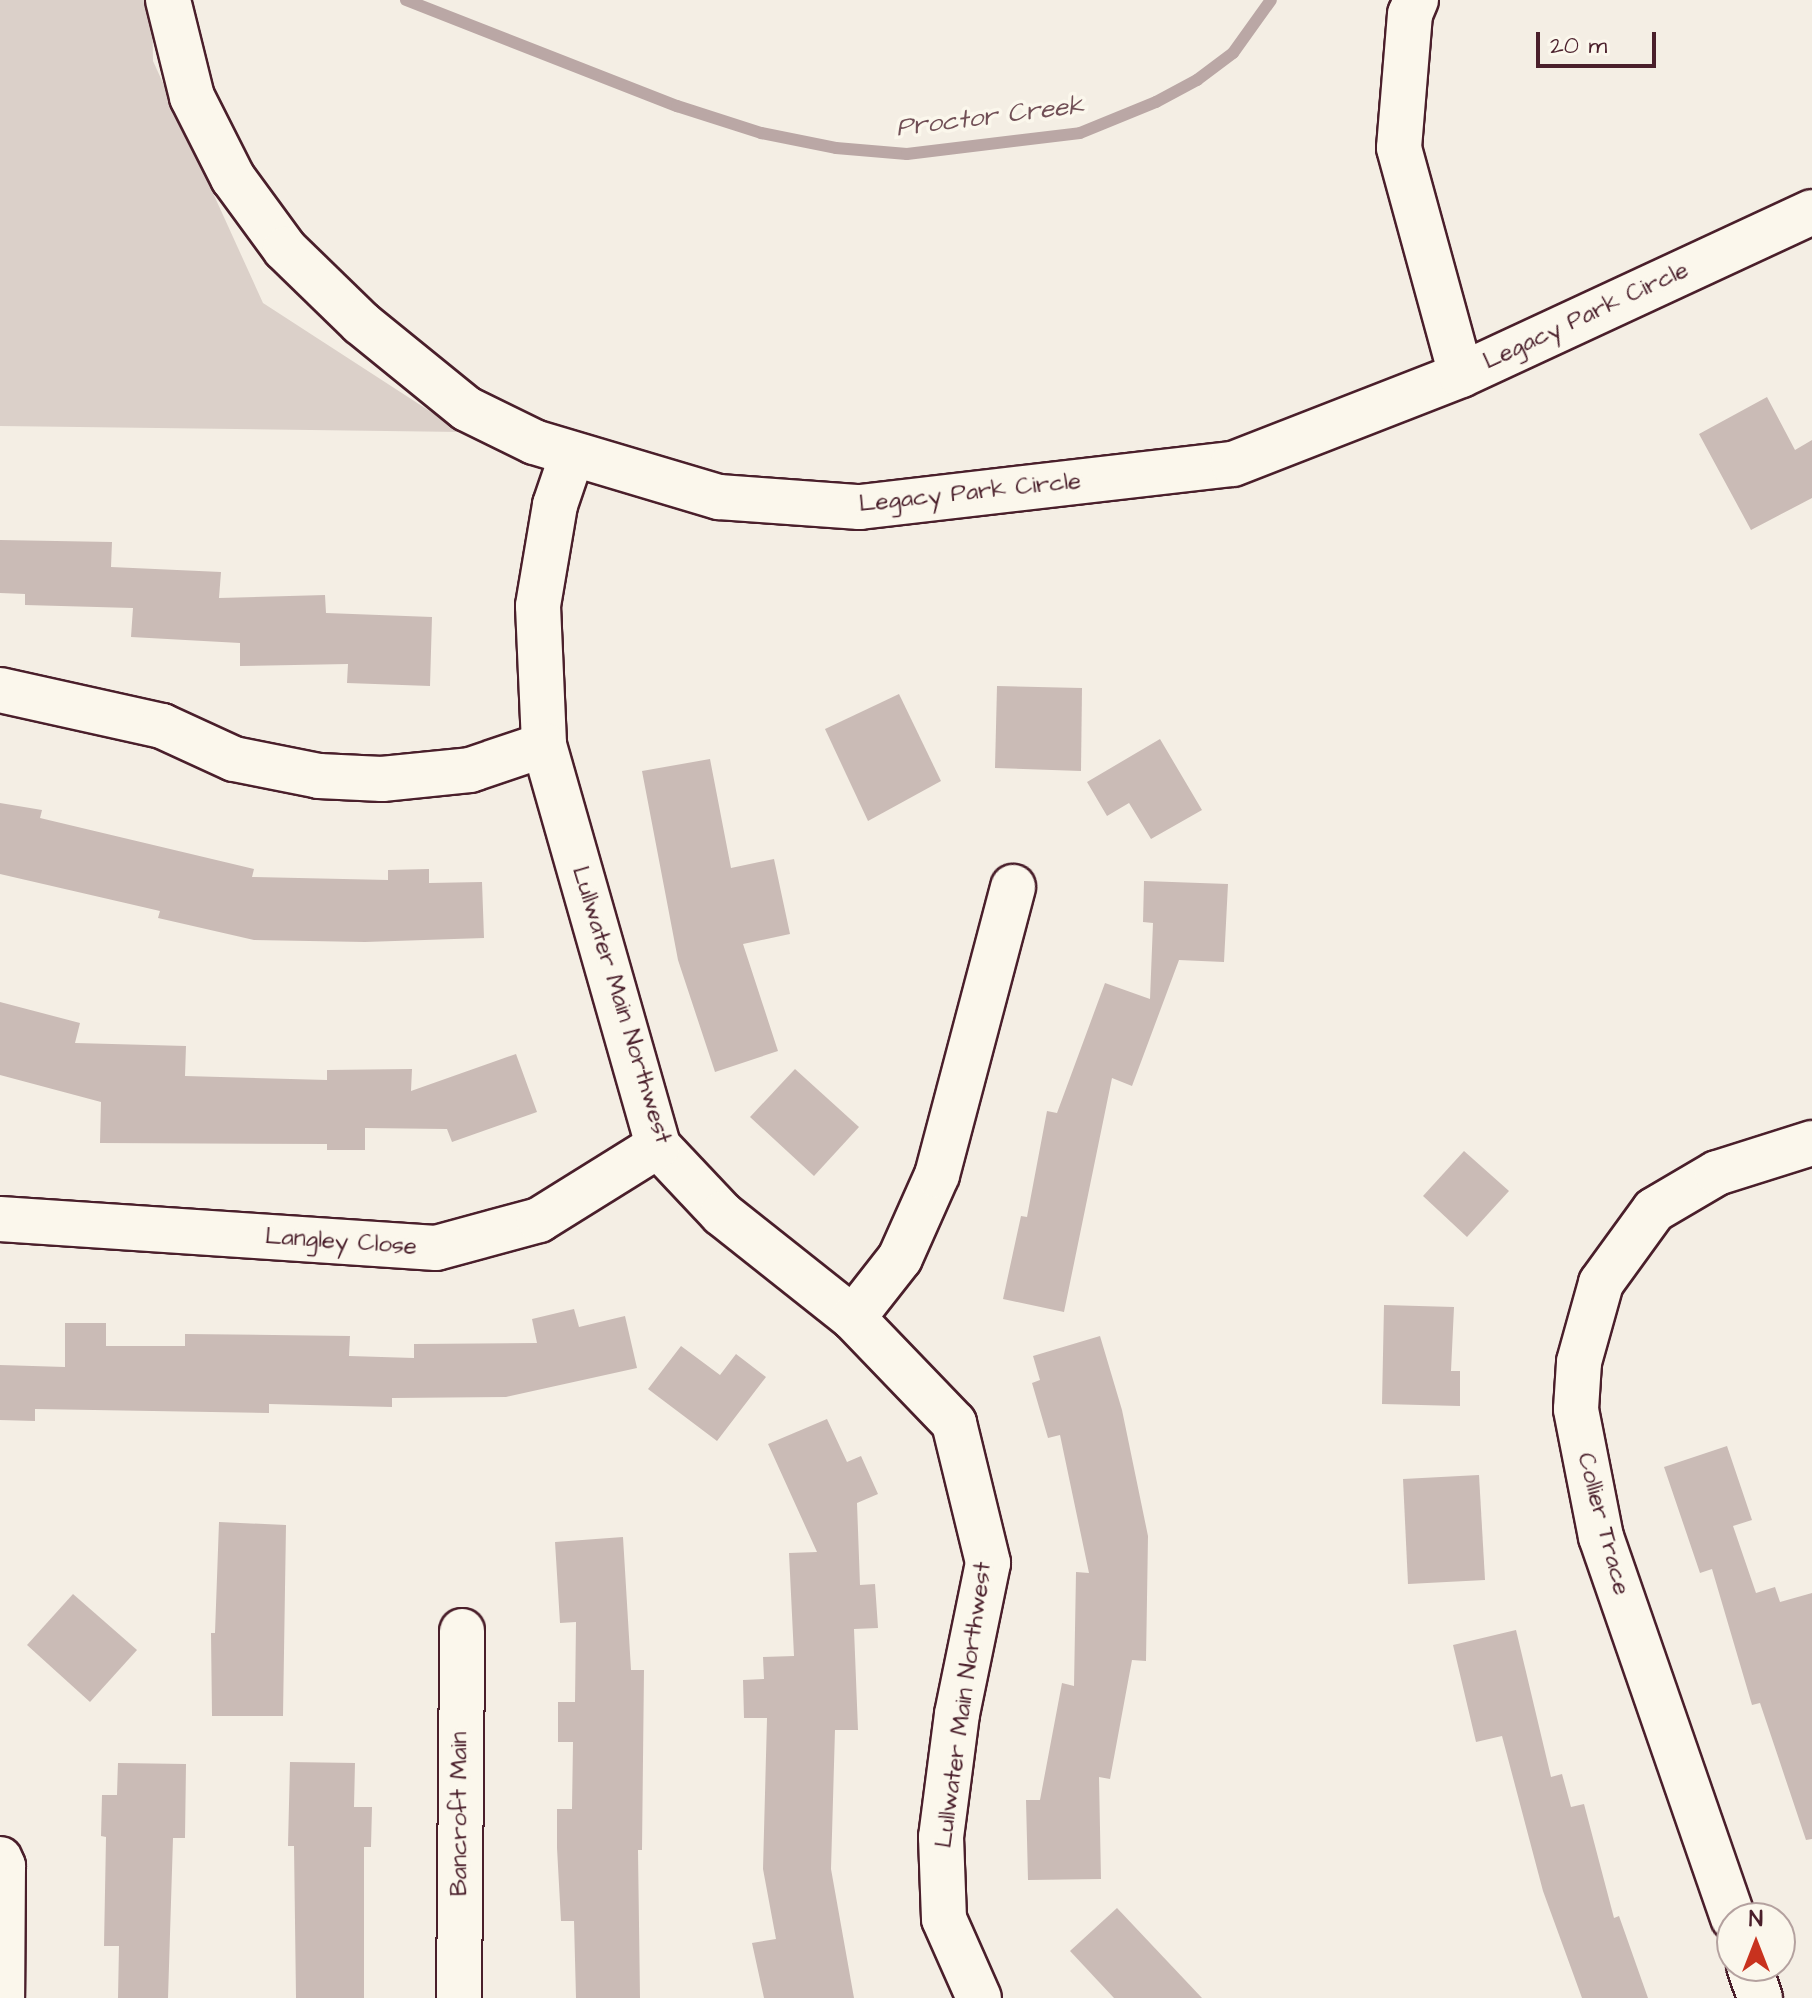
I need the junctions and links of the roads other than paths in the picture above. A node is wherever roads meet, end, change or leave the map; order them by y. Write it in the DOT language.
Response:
graph roads {
  1 [pos="168,0"];
  2 [pos="1416,0"];
  3 [pos="1812,212"];
  4 [pos="1461,375"];
  5 [pos="572,455"];
  6 [pos="0,690"];
  7 [pos="544,745"];
  8 [pos="1013,887"];
  9 [pos="1812,1143"];
  10 [pos="658,1146"];
  11 [pos="0,1219"];
  12 [pos="853,1318"];
  13 [pos="462,1631"];
  14 [pos="0,1859"];
  15 [pos="1727,1902"];
  16 [pos="2,1998"];
  17 [pos="459,1998"];
  18 [pos="979,1998"];
  1 -- 5 [label="street, Legacy Park Circle"];
  2 -- 4 [label="street"];
  3 -- 4 [label="street, Legacy Park Circle"];
  4 -- 5 [label="street, Legacy Park Circle"];
  5 -- 7 [label="street, Lullwater Main Northwest"];
  6 -- 7 [label="street"];
  7 -- 10 [label="street, Lullwater Main Northwest"];
  8 -- 12 [label="street"];
  9 -- 15 [label="street, Collier Trace"];
  10 -- 11 [label="street, Langley Close"];
  10 -- 12 [label="street, Lullwater Main Northwest"];
  12 -- 18 [label="street, Lullwater Main Northwest"];
  13 -- 17 [label="street, Bancroft Main"];
  14 -- 16 [label="street"];
}
